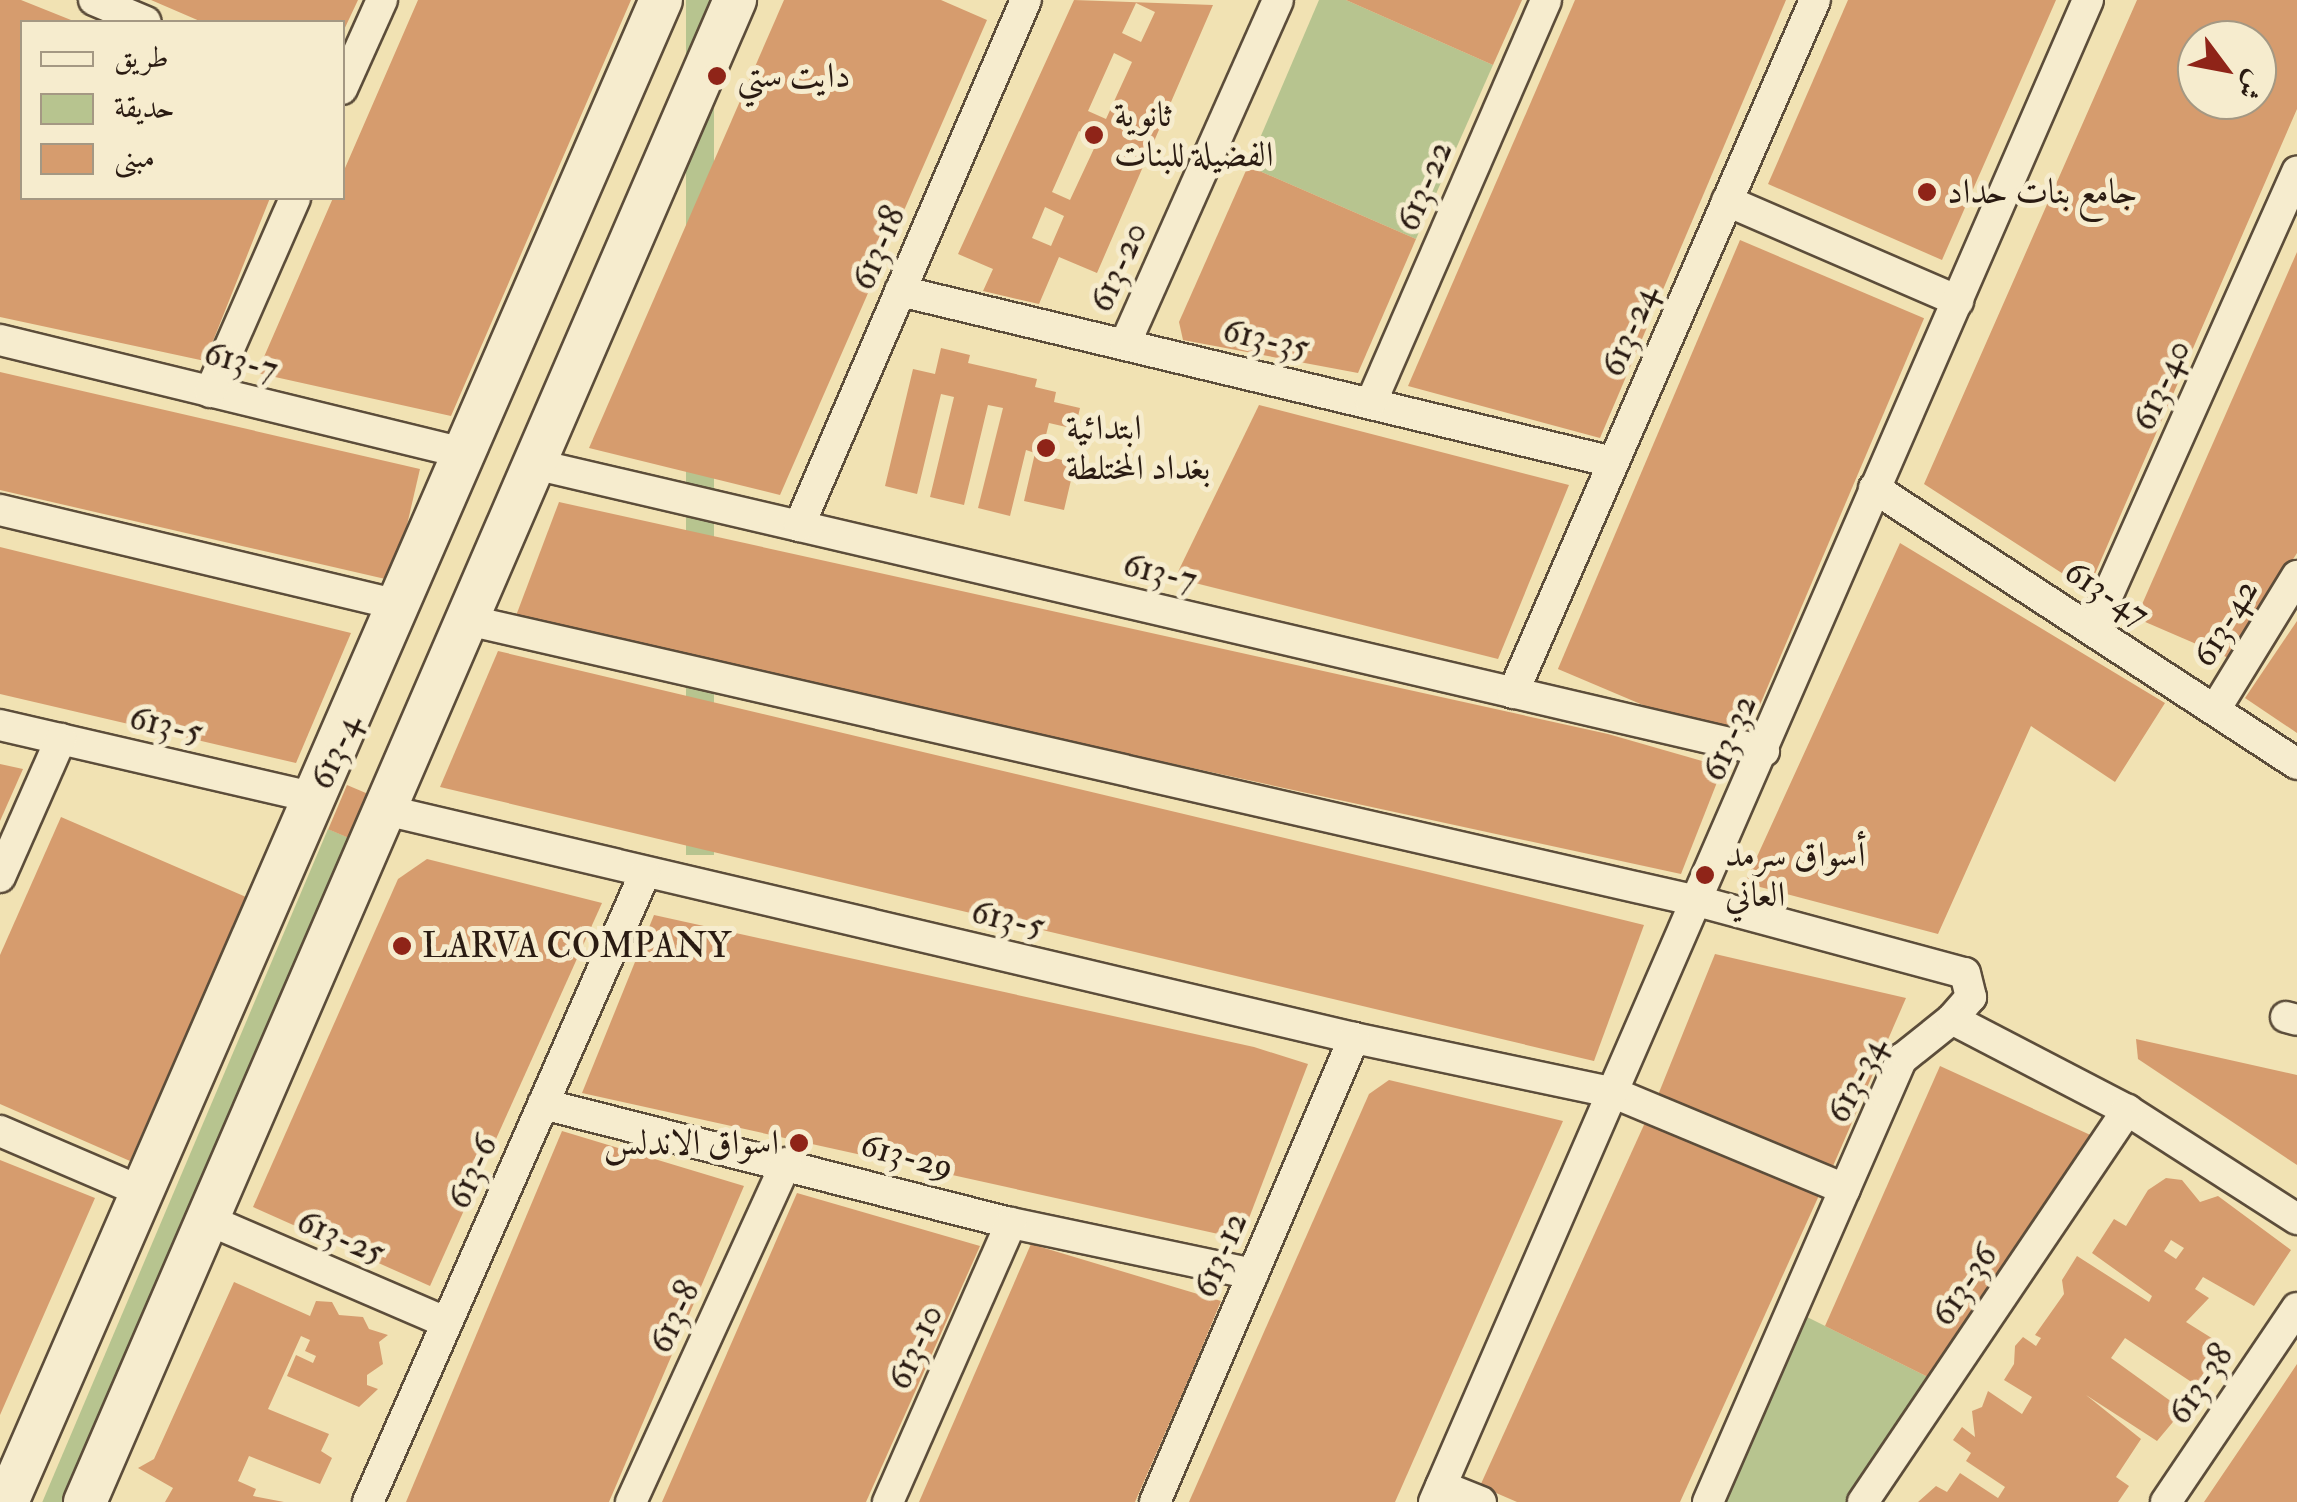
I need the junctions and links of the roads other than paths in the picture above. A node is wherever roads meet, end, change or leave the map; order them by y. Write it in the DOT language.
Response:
graph roads {
  1 [pos="94,0"];
  2 [pos="382,0"];
  3 [pos="661,0"];
  4 [pos="735,0"];
  5 [pos="1278,0"];
  6 [pos="1546,0"];
  7 [pos="1814,0"];
  8 [pos="2088,0"];
  9 [pos="1019,2"];
  10 [pos="141,20"];
  11 [pos="345,82"];
  12 [pos="2297,172"];
  13 [pos="294,200"];
  14 [pos="1727,201"];
  15 [pos="900,291"];
  16 [pos="1958,300"];
  17 [pos="0,340"];
  18 [pos="1125,344"];
  19 [pos="210,392"];
  20 [pos="1371,403"];
  21 [pos="464,453"];
  22 [pos="1613,462"];
  23 [pos="538,465"];
  24 [pos="1874,488"];
  25 [pos="0,510"];
  26 [pos="799,526"];
  27 [pos="2297,576"];
  28 [pos="400,605"];
  29 [pos="467,620"];
  30 [pos="2093,628"];
  31 [pos="1514,693"];
  32 [pos="2216,708"];
  33 [pos="0,725"];
  34 [pos="61,739"];
  35 [pos="1764,752"];
  36 [pos="2297,764"];
  37 [pos="315,798"];
  38 [pos="386,810"];
  39 [pos="645,873"];
  40 [pos="0,877"];
  41 [pos="1701,902"];
  42 [pos="1952,1019"];
  43 [pos="1354,1038"];
  44 [pos="1614,1093"];
  45 [pos="543,1104"];
  46 [pos="2128,1110"];
  47 [pos="0,1131"];
  48 [pos="786,1163"];
  49 [pos="1844,1189"];
  50 [pos="142,1192"];
  51 [pos="2297,1219"];
  52 [pos="206,1220"];
  53 [pos="1012,1223"];
  54 [pos="1252,1274"];
  55 [pos="2297,1308"];
  56 [pos="447,1323"];
  57 [pos="1438,1494"];
  58 [pos="7,1502"];
  59 [pos="85,1502"];
  60 [pos="368,1502"];
  61 [pos="631,1502"];
  62 [pos="888,1502"];
  63 [pos="1155,1502"];
  64 [pos="1481,1502"];
  65 [pos="1708,1502"];
  66 [pos="1863,1502"];
  67 [pos="2166,1502"];
  1 -- 10 [label="street"];
  2 -- 11 [label="street"];
  3 -- 21 [label="street, 613-4"];
  4 -- 23 [label="street, 613-4"];
  5 -- 18 [label="street, 613-20"];
  6 -- 20 [label="street, 613-22"];
  7 -- 14 [label="street, 613-24"];
  8 -- 16 [label="street, 613-32"];
  9 -- 15 [label="street, 613-18"];
  12 -- 30 [label="street, 613-40"];
  13 -- 19 [label="street"];
  14 -- 16 [label="street"];
  14 -- 22 [label="street, 613-24"];
  15 -- 18 [label="street, 613-35"];
  15 -- 26 [label="street, 613-18"];
  16 -- 24 [label="street, 613-32"];
  17 -- 19 [label="street, 613-7"];
  18 -- 20 [label="street, 613-35"];
  19 -- 21 [label="street, 613-7"];
  20 -- 22 [label="street, 613-35"];
  21 -- 28 [label="street, 613-4"];
  22 -- 31 [label="street, 613-24"];
  23 -- 26 [label="street, 613-7"];
  23 -- 29 [label="street, 613-4"];
  24 -- 30 [label="street, 613-47"];
  24 -- 35 [label="street, 613-32"];
  25 -- 28 [label="street"];
  26 -- 31 [label="street, 613-7"];
  27 -- 32 [label="street, 613-42"];
  28 -- 37 [label="street, 613-4"];
  29 -- 38 [label="street, 613-4"];
  29 -- 41 [label="street"];
  30 -- 32 [label="street, 613-47"];
  31 -- 35 [label="street, 613-7"];
  32 -- 36 [label="street, 613-47"];
  33 -- 34 [label="street, 613-5"];
  34 -- 37 [label="street, 613-5"];
  34 -- 40 [label="street"];
  35 -- 41 [label="street, 613-32"];
  37 -- 50 [label="street, 613-4"];
  38 -- 39 [label="street, 613-5"];
  38 -- 52 [label="street, 613-4"];
  39 -- 43 [label="street, 613-5"];
  39 -- 45 [label="street, 613-6"];
  41 -- 42 [label="street"];
  41 -- 44 [label="street, 613-32"];
  42 -- 46 [label="street"];
  42 -- 49 [label="street, 613-34"];
  43 -- 44 [label="street, 613-5"];
  43 -- 54 [label="street, 613-12"];
  44 -- 49 [label="street, 613-5"];
  44 -- 57 [label="street, 613-32"];
  45 -- 48 [label="street, 613-29"];
  45 -- 56 [label="street, 613-6"];
  46 -- 51 [label="street"];
  46 -- 66 [label="street, 613-36"];
  47 -- 50 [label="street"];
  48 -- 53 [label="street, 613-29"];
  48 -- 61 [label="street, 613-8"];
  49 -- 65 [label="street, 613-34"];
  50 -- 58 [label="street, 613-4"];
  52 -- 56 [label="street, 613-25"];
  52 -- 59 [label="street, 613-4"];
  53 -- 54 [label="street, 613-29"];
  53 -- 62 [label="street, 613-10"];
  54 -- 63 [label="street, 613-12"];
  55 -- 67 [label="street, 613-38"];
  56 -- 60 [label="street, 613-6"];
  57 -- 64 [label="street"];
}
